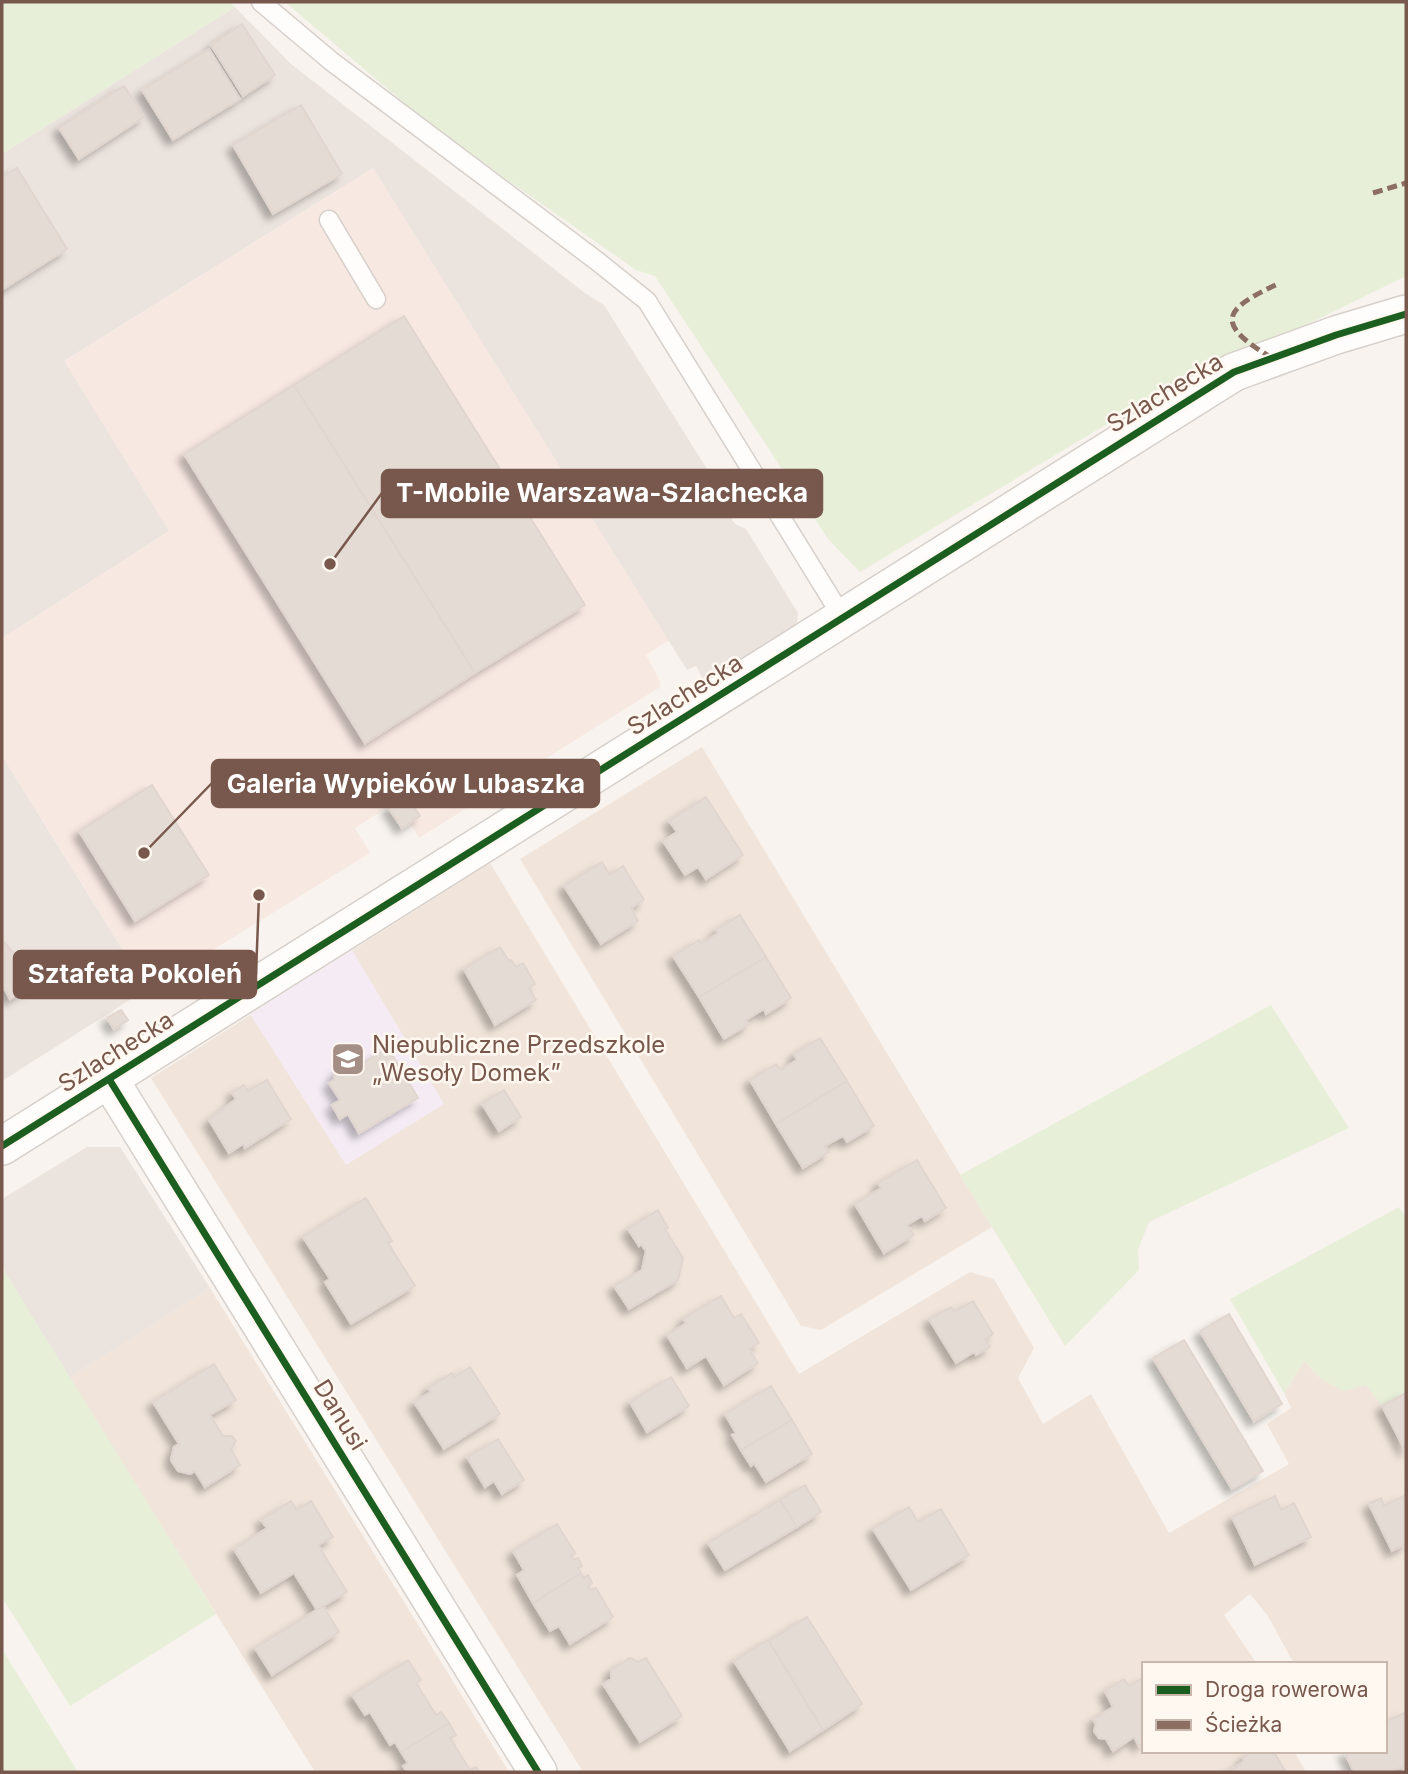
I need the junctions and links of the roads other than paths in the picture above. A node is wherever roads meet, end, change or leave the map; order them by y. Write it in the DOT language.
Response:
graph roads {
  1 [pos="261,2"];
  2 [pos="329,220"];
  3 [pos="376,299"];
  4 [pos="1406,314"];
  5 [pos="843,618"];
  6 [pos="109,1079"];
  7 [pos="2,1146"];
  8 [pos="538,1772"];
  1 -- 5 [label="lane"];
  2 -- 3 [label="lane"];
  4 -- 5 [label="street, Szlachecka"];
  5 -- 6 [label="street, Szlachecka"];
  6 -- 7 [label="street, Szlachecka"];
  6 -- 8 [label="street, Danusi"];
}
